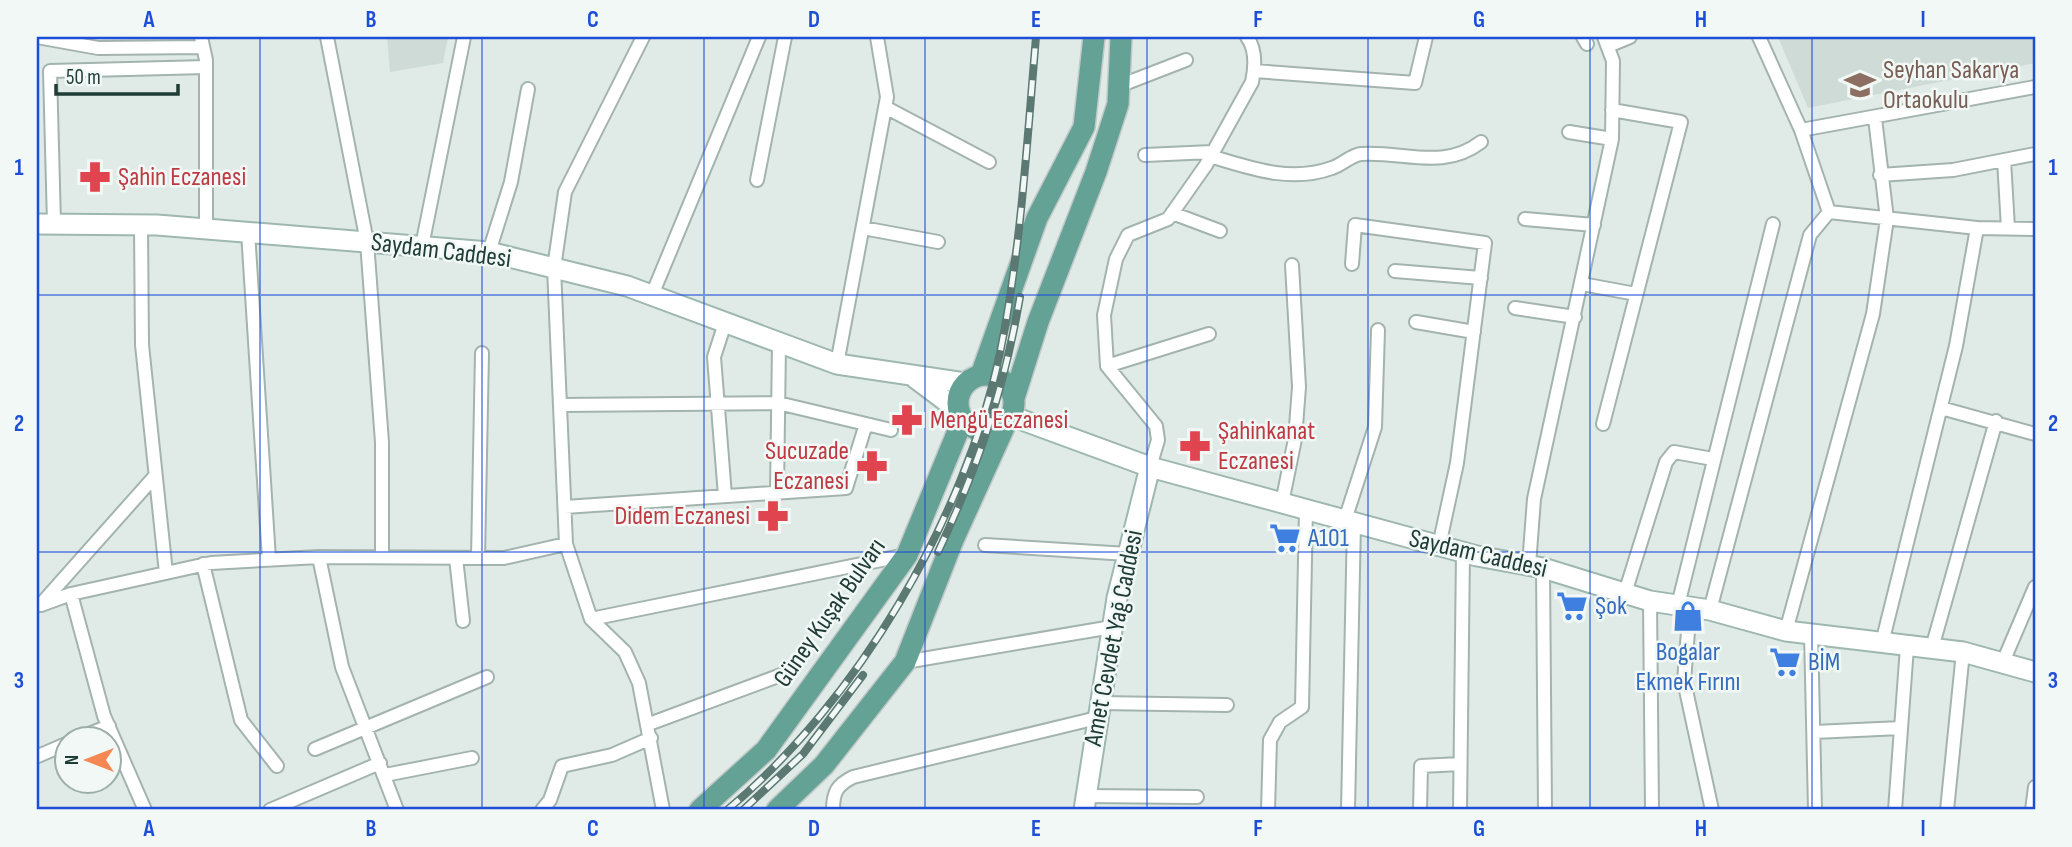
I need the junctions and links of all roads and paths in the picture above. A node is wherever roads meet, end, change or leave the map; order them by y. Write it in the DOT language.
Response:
graph roads {
  1 [pos="37,37"];
  2 [pos="327,37"];
  3 [pos="464,37"];
  4 [pos="643,37"];
  5 [pos="759,37"];
  6 [pos="785,37"];
  7 [pos="877,37"];
  8 [pos="1094,37"];
  9 [pos="1121,37"];
  10 [pos="1247,37"];
  11 [pos="1426,37"];
  12 [pos="1630,37"];
  13 [pos="1759,37"];
  14 [pos="1606,41"];
  15 [pos="202,42"];
  16 [pos="1186,60"];
  17 [pos="206,67"];
  18 [pos="1254,71"];
  19 [pos="1119,86"];
  20 [pos="2035,87"];
  21 [pos="528,89"];
  22 [pos="885,107"];
  23 [pos="1612,110"];
  24 [pos="1875,118"];
  25 [pos="1801,130"];
  26 [pos="1569,132"];
  27 [pos="1612,139"];
  28 [pos="1481,142"];
  29 [pos="1211,154"];
  30 [pos="2035,154"];
  31 [pos="1145,155"];
  32 [pos="2004,160"];
  33 [pos="989,162"];
  34 [pos="1880,175"];
  35 [pos="757,180"];
  36 [pos="1829,212"];
  37 [pos="1172,214"];
  38 [pos="1525,219"];
  39 [pos="1887,219"];
  40 [pos="45,224"];
  41 [pos="1773,224"];
  42 [pos="141,225"];
  43 [pos="1594,225"];
  44 [pos="863,228"];
  45 [pos="1977,228"];
  46 [pos="2008,228"];
  47 [pos="206,229"];
  48 [pos="2035,229"];
  49 [pos="1220,231"];
  50 [pos="248,232"];
  51 [pos="368,242"];
  52 [pos="938,242"];
  53 [pos="422,246"];
  54 [pos="489,252"];
  55 [pos="1352,264"];
  56 [pos="1292,265"];
  57 [pos="554,268"];
  58 [pos="1395,271"];
  59 [pos="1481,278"];
  60 [pos="1582,284"];
  61 [pos="1636,294"];
  62 [pos="652,295"];
  63 [pos="1514,308"];
  64 [pos="1575,317"];
  65 [pos="1416,322"];
  66 [pos="725,323"];
  67 [pos="1378,330"];
  68 [pos="1474,332"];
  69 [pos="1209,334"];
  70 [pos="779,343"];
  71 [pos="482,353"];
  72 [pos="837,364"];
  73 [pos="1107,366"];
  74 [pos="911,376"];
  75 [pos="973,379"];
  76 [pos="778,403"];
  77 [pos="718,404"];
  78 [pos="560,405"];
  79 [pos="1941,408"];
  80 [pos="1010,413"];
  81 [pos="961,415"];
  82 [pos="1996,421"];
  83 [pos="866,424"];
  84 [pos="1603,424"];
  85 [pos="891,430"];
  86 [pos="2035,433"];
  87 [pos="1713,459"];
  88 [pos="1150,467"];
  89 [pos="155,476"];
  90 [pos="777,493"];
  91 [pos="725,496"];
  92 [pos="1282,503"];
  93 [pos="565,507"];
  94 [pos="1306,510"];
  95 [pos="1350,522"];
  96 [pos="566,544"];
  97 [pos="985,545"];
  98 [pos="1439,546"];
  99 [pos="1463,552"];
  100 [pos="1128,554"];
  101 [pos="907,555"];
  102 [pos="318,557"];
  103 [pos="382,557"];
  104 [pos="456,558"];
  105 [pos="478,558"];
  106 [pos="269,559"];
  107 [pos="203,564"];
  108 [pos="1536,566"];
  109 [pos="166,573"];
  110 [pos="2035,587"];
  111 [pos="1625,593"];
  112 [pos="71,594"];
  113 [pos="1650,601"];
  114 [pos="39,607"];
  115 [pos="1693,607"];
  116 [pos="591,619"];
  117 [pos="463,621"];
  118 [pos="1112,627"];
  119 [pos="1786,631"];
  120 [pos="1811,632"];
  121 [pos="1882,643"];
  122 [pos="1907,647"];
  123 [pos="1931,648"];
  124 [pos="1963,652"];
  125 [pos="905,662"];
  126 [pos="2003,662"];
  127 [pos="2035,672"];
  128 [pos="781,675"];
  129 [pos="486,677"];
  130 [pos="1227,705"];
  131 [pos="1099,710"];
  132 [pos="108,724"];
  133 [pos="649,724"];
  134 [pos="1901,728"];
  135 [pos="367,730"];
  136 [pos="1814,732"];
  137 [pos="651,738"];
  138 [pos="315,749"];
  139 [pos="122,756"];
  140 [pos="472,758"];
  141 [pos="1460,764"];
  142 [pos="277,765"];
  143 [pos="382,769"];
  144 [pos="2035,787"];
  145 [pos="1197,797"];
  146 [pos="1084,803"];
  147 [pos="145,810"];
  148 [pos="270,810"];
  149 [pos="397,810"];
  150 [pos="542,810"];
  151 [pos="663,810"];
  152 [pos="700,810"];
  153 [pos="777,810"];
  154 [pos="833,810"];
  155 [pos="1268,810"];
  156 [pos="1348,810"];
  157 [pos="1420,810"];
  158 [pos="1460,810"];
  159 [pos="1545,810"];
  160 [pos="1651,810"];
  161 [pos="1713,810"];
  162 [pos="1815,810"];
  163 [pos="1895,810"];
  164 [pos="1947,810"];
  165 [pos="2032,810"];
  1 -- 15 [label="street"];
  2 -- 51 [label="street"];
  3 -- 53 [label="street"];
  4 -- 57 [label="street"];
  5 -- 62 [label="street"];
  6 -- 35 [label="street"];
  7 -- 22 [label="street"];
  8 -- 75 [label="main road"];
  9 -- 19 [label="main road"];
  10 -- 18 [label="street"];
  11 -- 18 [label="street"];
  12 -- 14 [label="street"];
  13 -- 25 [label="street"];
  14 -- 23 [label="street"];
  15 -- 17 [label="street"];
  16 -- 19 [label="street"];
  17 -- 40 [label="street"];
  17 -- 47 [label="street"];
  18 -- 29 [label="street"];
  19 -- 80 [label="main road"];
  20 -- 24 [label="street"];
  21 -- 54 [label="street"];
  22 -- 33 [label="street"];
  22 -- 44 [label="street"];
  23 -- 27 [label="street"];
  23 -- 61 [label="street"];
  24 -- 25 [label="street"];
  24 -- 34 [label="street"];
  25 -- 36 [label="street"];
  26 -- 27 [label="street"];
  27 -- 43 [label="street"];
  28 -- 29 [label="street"];
  29 -- 31 [label="street"];
  29 -- 37 [label="street"];
  30 -- 32 [label="street"];
  32 -- 34 [label="street"];
  32 -- 46 [label="street"];
  34 -- 39 [label="street"];
  36 -- 39 [label="street"];
  36 -- 115 [label="street"];
  37 -- 49 [label="street"];
  37 -- 73 [label="street"];
  38 -- 43 [label="street"];
  39 -- 45 [label="street"];
  39 -- 119 [label="street"];
  40 -- 42 [label="main road, Saydam Caddesi"];
  41 -- 87 [label="street"];
  42 -- 47 [label="main road, Saydam Caddesi"];
  42 -- 89 [label="street"];
  43 -- 60 [label="street"];
  44 -- 52 [label="street"];
  44 -- 72 [label="street"];
  45 -- 46 [label="street"];
  45 -- 79 [label="street"];
  46 -- 48 [label="street"];
  47 -- 50 [label="main road, Saydam Caddesi"];
  50 -- 51 [label="main road, Saydam Caddesi"];
  50 -- 106 [label="street"];
  51 -- 53 [label="main road, Saydam Caddesi"];
  51 -- 103 [label="street"];
  53 -- 54 [label="main road, Saydam Caddesi"];
  54 -- 57 [label="main road, Saydam Caddesi"];
  55 -- 59 [label="street"];
  56 -- 92 [label="street"];
  57 -- 62 [label="main road, Saydam Caddesi"];
  57 -- 78 [label="street"];
  58 -- 59 [label="street"];
  59 -- 68 [label="street"];
  60 -- 61 [label="street"];
  60 -- 64 [label="street"];
  61 -- 84 [label="street"];
  62 -- 66 [label="main road, Saydam Caddesi"];
  63 -- 64 [label="street"];
  64 -- 108 [label="street"];
  65 -- 68 [label="street"];
  66 -- 70 [label="main road, Saydam Caddesi"];
  66 -- 77 [label="street"];
  67 -- 95 [label="street"];
  68 -- 98 [label="street"];
  69 -- 73 [label="street"];
  70 -- 72 [label="main road, Saydam Caddesi"];
  70 -- 76 [label="street"];
  71 -- 105 [label="street"];
  72 -- 74 [label="main road, Saydam Caddesi"];
  73 -- 88 [label="street"];
  74 -- 75 [label="main road, Saydam Caddesi"];
  74 -- 81 [label="main road"];
  75 -- 80 [label="main road"];
  75 -- 81 [label="main road"];
  76 -- 77 [label="street"];
  76 -- 83 [label="street"];
  76 -- 90 [label="street"];
  77 -- 78 [label="street"];
  77 -- 91 [label="street"];
  78 -- 93 [label="street"];
  79 -- 82 [label="street"];
  79 -- 121 [label="street"];
  80 -- 81 [label="main road"];
  80 -- 88 [label="main road, Saydam Caddesi"];
  80 -- 125 [label="main road"];
  81 -- 101 [label="main road, Güney Kuşak Bulvarı"];
  82 -- 86 [label="street"];
  82 -- 123 [label="street"];
  83 -- 85 [label="street"];
  83 -- 90 [label="street"];
  87 -- 111 [label="street"];
  87 -- 115 [label="street"];
  88 -- 92 [label="main road, Saydam Caddesi"];
  88 -- 100 [label="main road, Amet Cevdet Yağ Caddesi"];
  89 -- 109 [label="street"];
  89 -- 114 [label="street"];
  90 -- 91 [label="street"];
  91 -- 93 [label="street"];
  92 -- 94 [label="main road, Saydam Caddesi"];
  93 -- 96 [label="street"];
  94 -- 95 [label="main road, Saydam Caddesi"];
  94 -- 155 [label="street"];
  95 -- 98 [label="main road, Saydam Caddesi"];
  95 -- 156 [label="street"];
  96 -- 105 [label="street"];
  96 -- 116 [label="street"];
  97 -- 100 [label="street"];
  98 -- 99 [label="main road, Saydam Caddesi"];
  99 -- 108 [label="main road, Saydam Caddesi"];
  99 -- 141 [label="street"];
  100 -- 118 [label="main road, Amet Cevdet Yağ Caddesi"];
  101 -- 116 [label="street"];
  101 -- 152 [label="main road, Güney Kuşak Bulvarı"];
  102 -- 103 [label="street"];
  102 -- 106 [label="street"];
  102 -- 135 [label="street"];
  103 -- 104 [label="street"];
  104 -- 105 [label="street"];
  104 -- 117 [label="street"];
  106 -- 107 [label="street"];
  107 -- 109 [label="street"];
  107 -- 142 [label="street"];
  108 -- 111 [label="main road, Saydam Caddesi"];
  108 -- 159 [label="street"];
  109 -- 112 [label="street"];
  110 -- 126 [label="street"];
  111 -- 113 [label="main road, Saydam Caddesi"];
  112 -- 114 [label="street"];
  112 -- 132 [label="street"];
  113 -- 115 [label="main road, Saydam Caddesi"];
  113 -- 160 [label="street"];
  115 -- 119 [label="main road, Saydam Caddesi"];
  115 -- 161 [label="street"];
  116 -- 133 [label="street"];
  118 -- 125 [label="street"];
  118 -- 131 [label="main road, Amet Cevdet Yağ Caddesi"];
  119 -- 120 [label="main road, Saydam Caddesi"];
  120 -- 121 [label="main road, Saydam Caddesi"];
  120 -- 136 [label="street"];
  121 -- 122 [label="main road, Saydam Caddesi"];
  122 -- 123 [label="main road, Saydam Caddesi"];
  122 -- 134 [label="street"];
  123 -- 124 [label="main road, Saydam Caddesi"];
  124 -- 126 [label="main road, Saydam Caddesi"];
  124 -- 164 [label="street"];
  125 -- 153 [label="main road"];
  126 -- 127 [label="main road, Saydam Caddesi"];
  128 -- 133 [label="street"];
  129 -- 135 [label="street"];
  130 -- 131 [label="street"];
  131 -- 146 [label="main road, Amet Cevdet Yağ Caddesi"];
  131 -- 154 [label="street"];
  133 -- 137 [label="street"];
  134 -- 136 [label="street"];
  134 -- 163 [label="street"];
  135 -- 138 [label="street"];
  135 -- 143 [label="street"];
  136 -- 162 [label="street"];
  137 -- 150 [label="street"];
  137 -- 151 [label="street"];
  139 -- 147 [label="street"];
  140 -- 143 [label="street"];
  141 -- 157 [label="street"];
  141 -- 158 [label="street"];
  143 -- 148 [label="street"];
  143 -- 149 [label="street"];
  144 -- 165 [label="street"];
  145 -- 146 [label="street"];
}
